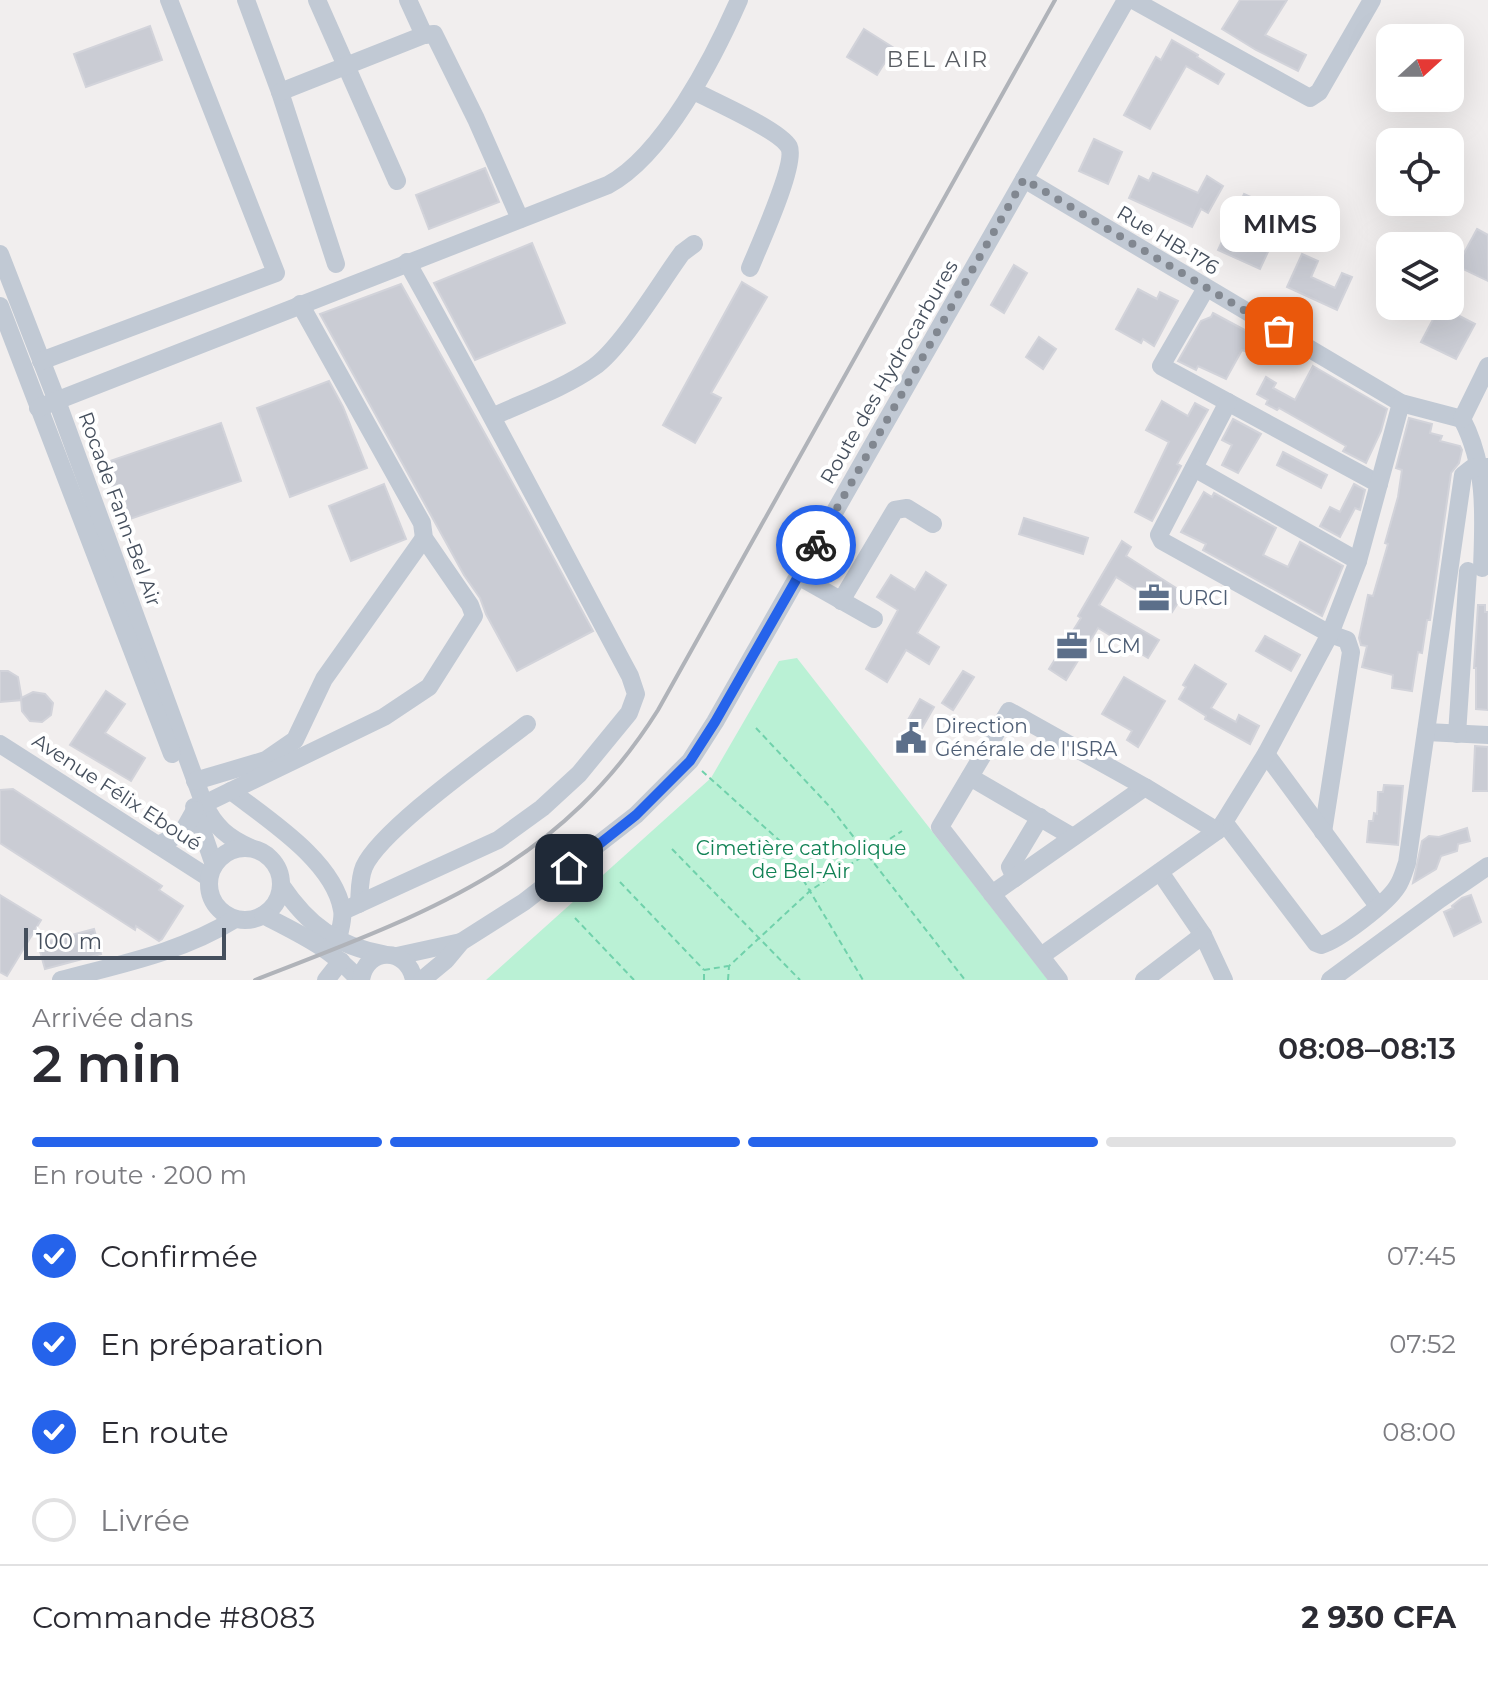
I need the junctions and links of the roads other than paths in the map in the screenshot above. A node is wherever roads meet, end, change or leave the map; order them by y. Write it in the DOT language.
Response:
graph roads {
  1 [pos="169,0"];
  2 [pos="246,0"];
  3 [pos="317,0"];
  4 [pos="408,0"];
  5 [pos="1126,0"];
  6 [pos="1133,0"];
  7 [pos="1372,0"];
  8 [pos="743,1"];
  9 [pos="424,35"];
  10 [pos="346,66"];
  11 [pos="694,91"];
  12 [pos="280,92"];
  13 [pos="1024,179"];
  14 [pos="397,181"];
  15 [pos="520,219"];
  16 [pos="694,244"];
  17 [pos="0,254"];
  18 [pos="407,262"];
  19 [pos="336,264"];
  20 [pos="750,268"];
  21 [pos="1206,288"];
  22 [pos="300,304"];
  23 [pos="0,306"];
  24 [pos="41,361"];
  25 [pos="1488,366"];
  26 [pos="57,401"];
  27 [pos="1228,402"];
  28 [pos="1401,403"];
  29 [pos="38,408"];
  30 [pos="494,416"];
  31 [pos="1473,429"];
  32 [pos="1484,467"];
  33 [pos="1194,468"];
  34 [pos="1379,484"];
  35 [pos="933,524"];
  36 [pos="424,538"];
  37 [pos="1358,561"];
  38 [pos="1479,569"];
  39 [pos="1448,575"];
  40 [pos="798,576"];
  41 [pos="841,601"];
  42 [pos="874,619"];
  43 [pos="1330,634"];
  44 [pos="527,724"];
  45 [pos="1426,732"];
  46 [pos="1457,734"];
  47 [pos="1488,735"];
  48 [pos="0,744"];
  49 [pos="1266,754"];
  50 [pos="970,777"];
  51 [pos="190,782"];
  52 [pos="1145,787"];
  53 [pos="231,791"];
  54 [pos="200,807"];
  55 [pos="1040,817"];
  56 [pos="1221,826"];
  57 [pos="1323,832"];
  58 [pos="1073,837"];
  59 [pos="158,845"];
  60 [pos="251,848"];
  61 [pos="1488,866"];
  62 [pos="212,872"];
  63 [pos="1160,872"];
  64 [pos="1015,878"];
  65 [pos="281,885"];
  66 [pos="992,894"];
  67 [pos="1378,906"];
  68 [pos="351,908"];
  69 [pos="263,915"];
  70 [pos="235,919"];
  71 [pos="1203,935"];
  72 [pos="338,941"];
  73 [pos="461,942"];
  74 [pos="390,955"];
  75 [pos="1041,956"];
  76 [pos="341,961"];
  77 [pos="61,980"];
  78 [pos="326,980"];
  79 [pos="360,980"];
  80 [pos="414,980"];
  81 [pos="422,980"];
  82 [pos="1059,980"];
  83 [pos="1144,980"];
  84 [pos="1224,980"];
  85 [pos="1330,980"];
  1 -- 24 [label="street"];
  2 -- 12 [label="street"];
  3 -- 10 [label="street"];
  4 -- 9 [label="street"];
  5 -- 13 [label="street, Route des Hydrocarbures"];
  6 -- 7 [label="street"];
  8 -- 11 [label="street"];
  9 -- 10 [label="street"];
  9 -- 15 [label="street"];
  10 -- 12 [label="street"];
  10 -- 14 [label="street"];
  11 -- 15 [label="street"];
  11 -- 20 [label="street"];
  12 -- 19 [label="street"];
  13 -- 21 [label="street, Rue HB-176"];
  13 -- 40 [label="street, Route des Hydrocarbures"];
  15 -- 18 [label="street"];
  16 -- 30 [label="street"];
  17 -- 24 [label="street, Rocade Fann-Bel Air"];
  18 -- 22 [label="street"];
  18 -- 30 [label="street"];
  21 -- 27 [label="street"];
  21 -- 28 [label="street, Rue HB-176"];
  22 -- 26 [label="street"];
  22 -- 36 [label="street"];
  23 -- 29 [label="street, Rocade Fann-Bel Air"];
  24 -- 26 [label="street, Rocade Fann-Bel Air"];
  25 -- 31 [label="street"];
  26 -- 29 [label="street"];
  26 -- 51 [label="street, Rocade Fann-Bel Air"];
  27 -- 33 [label="street"];
  27 -- 34 [label="street"];
  28 -- 31 [label="street, Rue HB-176"];
  28 -- 34 [label="street"];
  29 -- 51 [label="street, Rocade Fann-Bel Air"];
  30 -- 68 [label="street"];
  31 -- 32 [label="street"];
  32 -- 38 [label="street"];
  32 -- 39 [label="street"];
  33 -- 37 [label="street"];
  33 -- 43 [label="street"];
  34 -- 37 [label="street"];
  35 -- 41 [label="street"];
  36 -- 51 [label="street"];
  36 -- 53 [label="street"];
  37 -- 43 [label="street"];
  38 -- 39 [label="street"];
  38 -- 46 [label="street"];
  39 -- 45 [label="street"];
  40 -- 41 [label="street"];
  40 -- 73 [label="street, Route des Hydrocarbures"];
  41 -- 42 [label="street"];
  43 -- 49 [label="street"];
  43 -- 57 [label="street"];
  44 -- 68 [label="street"];
  45 -- 46 [label="street"];
  45 -- 67 [label="street"];
  46 -- 47 [label="street"];
  48 -- 59 [label="street, Avenue Félix Eboué"];
  49 -- 56 [label="street"];
  49 -- 57 [label="street"];
  50 -- 52 [label="street"];
  50 -- 55 [label="street"];
  50 -- 66 [label="street"];
  51 -- 54 [label="street"];
  52 -- 56 [label="street"];
  52 -- 58 [label="street"];
  53 -- 54 [label="street"];
  53 -- 68 [label="street"];
  54 -- 59 [label="street"];
  54 -- 60 [label="street"];
  54 -- 62 [label="street"];
  55 -- 58 [label="street"];
  55 -- 64 [label="street"];
  56 -- 63 [label="street"];
  56 -- 67 [label="street"];
  57 -- 67 [label="street"];
  58 -- 64 [label="street"];
  59 -- 62 [label="street, Avenue Félix Eboué"];
  60 -- 62 [label="street"];
  60 -- 65 [label="street"];
  61 -- 85 [label="street"];
  62 -- 70 [label="street"];
  63 -- 71 [label="street"];
  63 -- 75 [label="street"];
  64 -- 66 [label="street"];
  65 -- 69 [label="street"];
  65 -- 72 [label="street"];
  66 -- 75 [label="street"];
  68 -- 72 [label="street"];
  69 -- 70 [label="street"];
  69 -- 76 [label="street"];
  70 -- 77 [label="street"];
  71 -- 83 [label="street"];
  71 -- 84 [label="street"];
  72 -- 74 [label="street"];
  73 -- 74 [label="street, Route des Hydrocarbures"];
  73 -- 81 [label="street, Route des Hydrocarbures"];
  74 -- 79 [label="street"];
  74 -- 80 [label="street"];
  75 -- 82 [label="street"];
  76 -- 78 [label="street"];
  76 -- 79 [label="street"];
}
